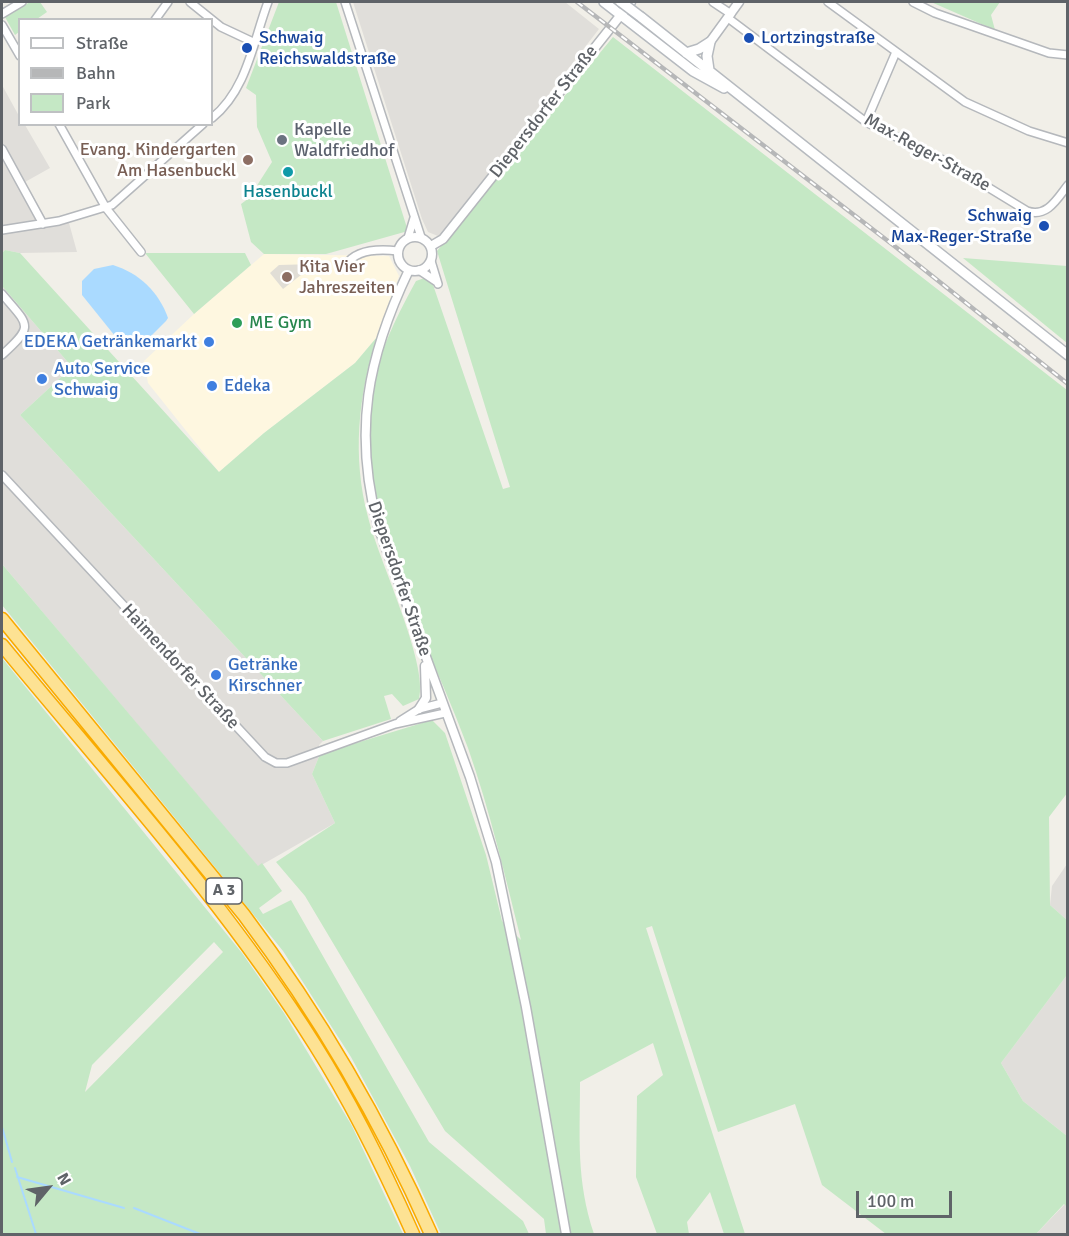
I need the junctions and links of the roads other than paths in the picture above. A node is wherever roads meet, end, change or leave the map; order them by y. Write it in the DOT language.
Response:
graph roads {
  1 [pos="22,2"];
  2 [pos="168,2"];
  3 [pos="190,2"];
  4 [pos="268,2"];
  5 [pos="345,2"];
  6 [pos="604,2"];
  7 [pos="621,2"];
  8 [pos="631,2"];
  9 [pos="712,2"];
  10 [pos="739,2"];
  11 [pos="828,2"];
  12 [pos="913,2"];
  13 [pos="2,14"];
  14 [pos="620,15"];
  15 [pos="730,16"];
  16 [pos="156,18"];
  17 [pos="210,18"];
  18 [pos="213,21"];
  19 [pos="2,25"];
  20 [pos="253,42"];
  21 [pos="710,42"];
  22 [pos="896,52"];
  23 [pos="18,53"];
  24 [pos="686,53"];
  25 [pos="1068,55"];
  26 [pos="709,70"];
  27 [pos="742,97"];
  28 [pos="213,117"];
  29 [pos="866,122"];
  30 [pos="60,126"];
  31 [pos="201,126"];
  32 [pos="1068,143"];
  33 [pos="2,149"];
  34 [pos="1068,185"];
  35 [pos="105,208"];
  36 [pos="414,218"];
  37 [pos="43,224"];
  38 [pos="2,230"];
  39 [pos="421,237"];
  40 [pos="408,238"];
  41 [pos="431,246"];
  42 [pos="398,251"];
  43 [pos="141,252"];
  44 [pos="430,261"];
  45 [pos="346,266"];
  46 [pos="409,270"];
  47 [pos="419,270"];
  48 [pos="2,294"];
  49 [pos="2,355"];
  50 [pos="1068,355"];
  51 [pos="2,475"];
  52 [pos="2,619"];
  53 [pos="2,645"];
  54 [pos="424,653"];
  55 [pos="442,703"];
  56 [pos="419,709"];
  57 [pos="445,713"];
  58 [pos="395,724"];
  59 [pos="413,1234"];
  60 [pos="431,1234"];
  61 [pos="566,1234"];
  1 -- 13 [label="street"];
  2 -- 16 [label="street"];
  3 -- 17 [label="street"];
  4 -- 20 [label="street"];
  5 -- 36 [label="street"];
  6 -- 14 [label="main road"];
  7 -- 24 [label="main road, bridge"];
  8 -- 14 [label="street, Diepersdorfer Straße"];
  9 -- 15 [label="street"];
  10 -- 15 [label="street"];
  11 -- 22 [label="street"];
  12 -- 25 [label="street"];
  14 -- 27 [label="main road"];
  14 -- 41 [label="street, Diepersdorfer Straße"];
  15 -- 21 [label="street"];
  15 -- 29 [label="street, Max-Reger-Straße"];
  18 -- 20 [label="street"];
  19 -- 23 [label="street"];
  20 -- 28 [label="street"];
  21 -- 24 [label="main road"];
  21 -- 26 [label="main road"];
  22 -- 29 [label="street"];
  22 -- 32 [label="street"];
  24 -- 26 [label="main road"];
  26 -- 27 [label="main road"];
  27 -- 50 [label="main road"];
  29 -- 34 [label="street, Max-Reger-Straße"];
  30 -- 35 [label="street"];
  31 -- 35 [label="street"];
  33 -- 37 [label="street"];
  35 -- 37 [label="street"];
  35 -- 43 [label="street"];
  36 -- 39 [label="street"];
  36 -- 40 [label="street"];
  37 -- 38 [label="street"];
  39 -- 40 [label="street"];
  39 -- 41 [label="street"];
  40 -- 42 [label="street"];
  41 -- 44 [label="street"];
  42 -- 45 [label="street"];
  42 -- 46 [label="street"];
  44 -- 47 [label="street"];
  44 -- 47 [label="street"];
  46 -- 47 [label="street"];
  46 -- 54 [label="street, Diepersdorfer Straße"];
  48 -- 49 [label="street"];
  51 -- 58 [label="street, Haimendorfer Straße"];
  52 -- 60 [label="highway, A 3"];
  53 -- 59 [label="highway, A 3"];
  54 -- 55 [label="street, Diepersdorfer Straße"];
  54 -- 56 [label="street"];
  55 -- 56 [label="street, Haimendorfer Straße"];
  55 -- 57 [label="street, Diepersdorfer Straße"];
  56 -- 58 [label="street, Haimendorfer Straße"];
  57 -- 58 [label="street, Haimendorfer Straße"];
  57 -- 61 [label="street, Diepersdorfer Straße"];
}
